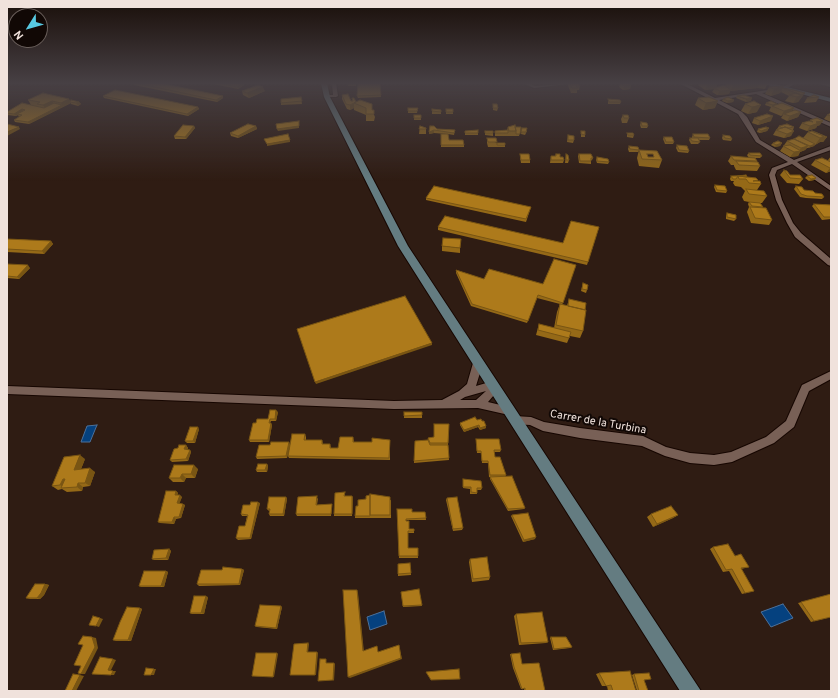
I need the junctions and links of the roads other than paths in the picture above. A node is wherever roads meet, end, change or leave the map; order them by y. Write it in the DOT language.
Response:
graph roads {
  1 [pos="338,116"];
  2 [pos="742,116"];
  3 [pos="809,116"];
  4 [pos="831,125"];
  5 [pos="831,148"];
  6 [pos="793,162"];
  7 [pos="831,182"];
  8 [pos="823,183"];
  9 [pos="831,189"];
  10 [pos="831,263"];
  11 [pos="478,363"];
  12 [pos="831,375"];
  13 [pos="493,385"];
  14 [pos="7,390"];
  15 [pos="462,394"];
  16 [pos="444,404"];
  17 [pos="478,404"];
  18 [pos="512,415"];
  19 [pos="691,691"];
  1 -- 11 [label="street"];
  2 -- 6 [label="street"];
  3 -- 4 [label="street"];
  5 -- 6 [label="street"];
  6 -- 8 [label="street"];
  6 -- 10 [label="street"];
  7 -- 8 [label="street"];
  8 -- 9 [label="street"];
  11 -- 13 [label="street"];
  11 -- 15 [label="street"];
  12 -- 18 [label="street, Carrer de la Turbina"];
  13 -- 15 [label="street"];
  13 -- 17 [label="street"];
  13 -- 18 [label="street"];
  14 -- 16 [label="street, Carrer de la Turbina"];
  15 -- 16 [label="street"];
  16 -- 17 [label="street, Carrer de la Turbina"];
  17 -- 18 [label="street, Carrer de la Turbina"];
  18 -- 19 [label="street"];
}
